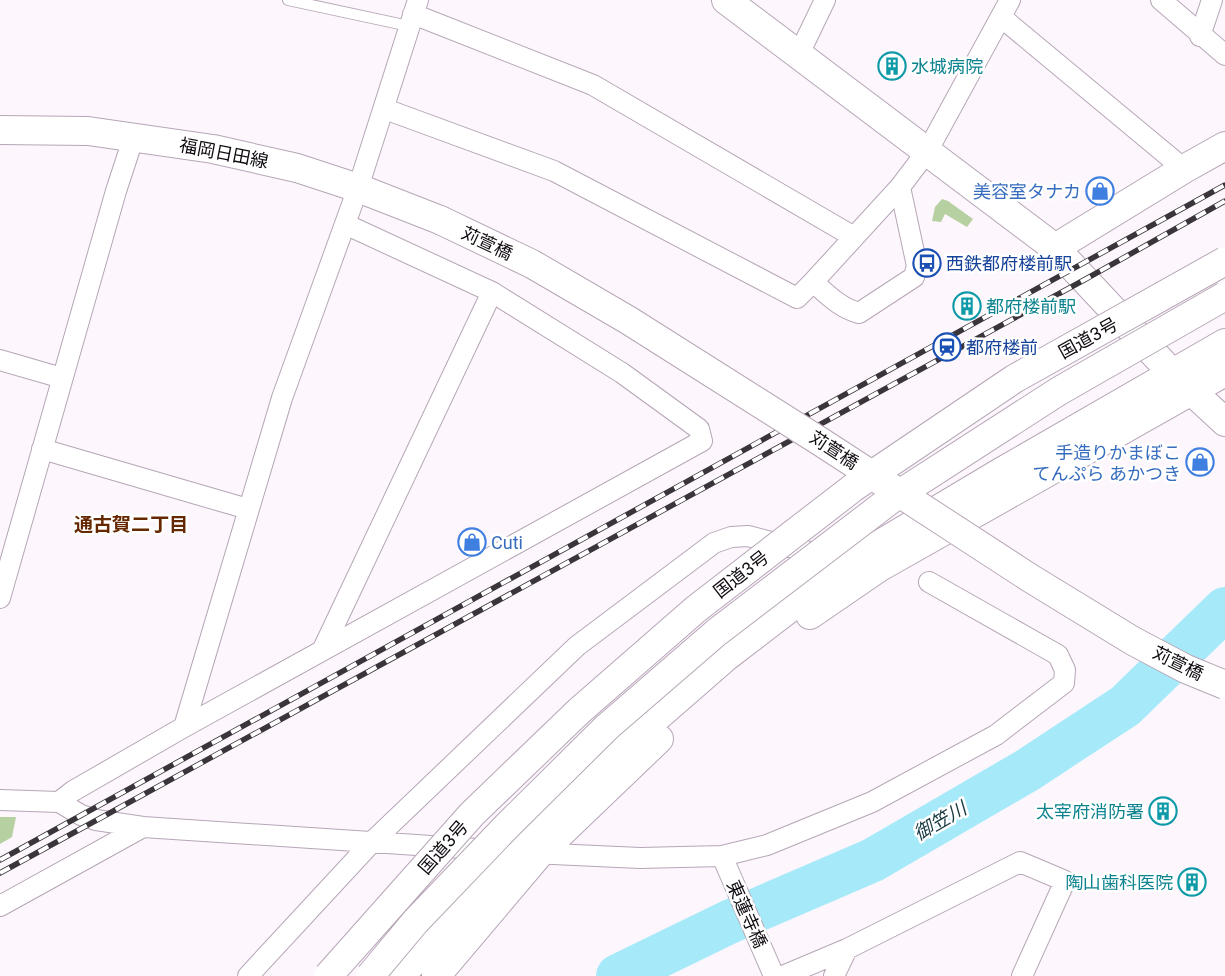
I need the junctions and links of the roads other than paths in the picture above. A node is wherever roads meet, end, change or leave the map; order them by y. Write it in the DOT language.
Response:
graph roads {
  1 [pos="288,0"];
  2 [pos="726,0"];
  3 [pos="825,0"];
  4 [pos="1161,0"];
  5 [pos="1212,0"];
  6 [pos="1005,9"];
  7 [pos="413,13"];
  8 [pos="1200,36"];
  9 [pos="799,54"];
  10 [pos="1225,55"];
  11 [pos="385,109"];
  12 [pos="0,130"];
  13 [pos="134,136"];
  14 [pos="1225,146"];
  15 [pos="928,150"];
  16 [pos="1184,169"];
  17 [pos="900,187"];
  18 [pos="358,188"];
  19 [pos="440,220"];
  20 [pos="345,224"];
  21 [pos="854,237"];
  22 [pos="1055,248"];
  23 [pos="1225,261"];
  24 [pos="813,282"];
  25 [pos="492,292"];
  26 [pos="1225,296"];
  27 [pos="1225,343"];
  28 [pos="0,360"];
  29 [pos="1225,372"];
  30 [pos="62,378"];
  31 [pos="1182,383"];
  32 [pos="1225,422"];
  33 [pos="42,449"];
  34 [pos="248,509"];
  35 [pos="850,562"];
  36 [pos="929,582"];
  37 [pos="0,598"];
  38 [pos="322,650"];
  39 [pos="1225,685"];
  40 [pos="184,727"];
  41 [pos="0,800"];
  42 [pos="59,802"];
  43 [pos="143,827"];
  44 [pos="373,841"];
  45 [pos="528,852"];
  46 [pos="725,863"];
  47 [pos="0,906"];
  48 [pos="847,948"];
  49 [pos="770,967"];
  50 [pos="248,976"];
  51 [pos="328,976"];
  52 [pos="370,976"];
  53 [pos="398,976"];
  54 [pos="436,976"];
  55 [pos="783,976"];
  56 [pos="834,976"];
  57 [pos="1022,976"];
  1 -- 7 [label="lane"];
  2 -- 9 [label="main road"];
  3 -- 9 [label="street"];
  4 -- 8 [label="street"];
  5 -- 8 [label="street"];
  6 -- 15 [label="street"];
  6 -- 16 [label="street"];
  7 -- 11 [label="street"];
  7 -- 21 [label="street"];
  8 -- 10 [label="street"];
  9 -- 15 [label="main road"];
  11 -- 18 [label="street"];
  11 -- 24 [label="street"];
  12 -- 13 [label="main road, 福岡日田線"];
  13 -- 18 [label="main road, 福岡日田線"];
  13 -- 30 [label="street"];
  14 -- 16 [label="main road"];
  15 -- 17 [label="street"];
  15 -- 22 [label="main road"];
  16 -- 22 [label="main road"];
  17 -- 21 [label="street"];
  17 -- 24 [label="street"];
  18 -- 19 [label="main road, 福岡日田線"];
  18 -- 20 [label="street"];
  19 -- 39 [label="main road, 苅萱橋, bridge"];
  20 -- 25 [label="street"];
  20 -- 34 [label="street"];
  21 -- 24 [label="street"];
  22 -- 31 [label="main road"];
  23 -- 51 [label="main road, 国道3号, bridge"];
  25 -- 38 [label="street"];
  25 -- 38 [label="street"];
  26 -- 52 [label="main road, 国道3号, bridge"];
  27 -- 31 [label="main road"];
  28 -- 30 [label="street"];
  29 -- 31 [label="main road"];
  30 -- 33 [label="street"];
  31 -- 32 [label="main road"];
  31 -- 35 [label="main road"];
  31 -- 45 [label="main road"];
  33 -- 34 [label="street"];
  33 -- 37 [label="street"];
  34 -- 40 [label="street"];
  35 -- 44 [label="street"];
  35 -- 45 [label="main road"];
  36 -- 46 [label="street"];
  38 -- 40 [label="street"];
  40 -- 42 [label="street"];
  41 -- 42 [label="street"];
  42 -- 43 [label="street"];
  43 -- 44 [label="street"];
  43 -- 47 [label="street"];
  44 -- 45 [label="street"];
  44 -- 50 [label="street"];
  45 -- 46 [label="street"];
  45 -- 53 [label="main road"];
  45 -- 54 [label="main road"];
  46 -- 49 [label="street, 東蓮寺橋"];
  48 -- 55 [label="street"];
  48 -- 56 [label="street"];
  48 -- 57 [label="street"];
}
